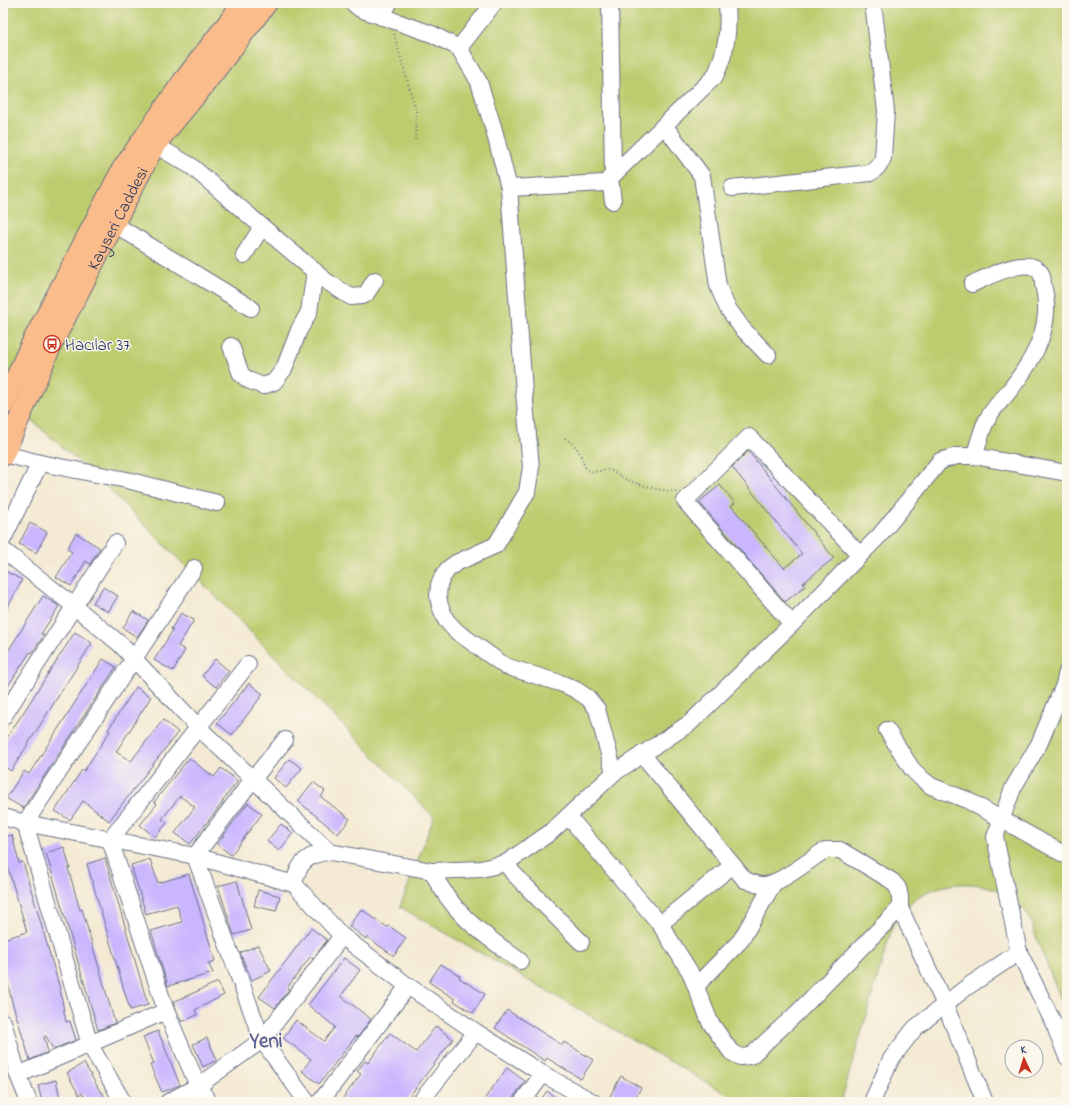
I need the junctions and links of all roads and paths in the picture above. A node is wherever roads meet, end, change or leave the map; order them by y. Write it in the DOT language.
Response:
graph roads {
  1 [pos="243,3"];
  2 [pos="267,3"];
  3 [pos="353,3"];
  4 [pos="494,3"];
  5 [pos="610,3"];
  6 [pos="727,3"];
  7 [pos="873,3"];
  8 [pos="387,13"];
  9 [pos="459,48"];
  10 [pos="664,125"];
  11 [pos="415,142"];
  12 [pos="155,145"];
  13 [pos="612,176"];
  14 [pos="509,188"];
  15 [pos="732,188"];
  16 [pos="613,201"];
  17 [pos="114,224"];
  18 [pos="262,227"];
  19 [pos="244,255"];
  20 [pos="315,271"];
  21 [pos="375,280"];
  22 [pos="972,284"];
  23 [pos="251,308"];
  24 [pos="231,346"];
  25 [pos="768,355"];
  26 [pos="3,406"];
  27 [pos="565,438"];
  28 [pos="3,455"];
  29 [pos="974,456"];
  30 [pos="40,463"];
  31 [pos="1067,473"];
  32 [pos="692,494"];
  33 [pos="216,503"];
  34 [pos="3,539"];
  35 [pos="115,543"];
  36 [pos="3,550"];
  37 [pos="860,555"];
  38 [pos="194,568"];
  39 [pos="74,606"];
  40 [pos="792,624"];
  41 [pos="134,660"];
  42 [pos="248,664"];
  43 [pos="1067,672"];
  44 [pos="3,717"];
  45 [pos="198,728"];
  46 [pos="887,730"];
  47 [pos="285,740"];
  48 [pos="642,754"];
  49 [pos="614,773"];
  50 [pos="253,779"];
  51 [pos="568,816"];
  52 [pos="3,817"];
  53 [pos="1001,819"];
  54 [pos="25,823"];
  55 [pos="110,840"];
  56 [pos="330,852"];
  57 [pos="195,856"];
  58 [pos="1067,856"];
  59 [pos="506,863"];
  60 [pos="733,865"];
  61 [pos="432,871"];
  62 [pos="294,884"];
  63 [pos="773,884"];
  64 [pos="900,908"];
  65 [pos="660,924"];
  66 [pos="342,936"];
  67 [pos="582,942"];
  68 [pos="1019,952"];
  69 [pos="520,961"];
  70 [pos="408,986"];
  71 [pos="696,986"];
  72 [pos="945,1005"];
  73 [pos="166,1012"];
  74 [pos="3,1022"];
  75 [pos="476,1032"];
  76 [pos="262,1040"];
  77 [pos="90,1045"];
  78 [pos="1067,1057"];
  79 [pos="543,1074"];
  80 [pos="18,1075"];
  81 [pos="198,1086"];
  82 [pos="876,1100"];
  83 [pos="29,1102"];
  84 [pos="123,1102"];
  85 [pos="168,1102"];
  86 [pos="209,1102"];
  87 [pos="307,1102"];
  88 [pos="320,1102"];
  89 [pos="420,1102"];
  90 [pos="522,1102"];
  91 [pos="593,1102"];
  92 [pos="985,1102"];
  1 -- 26 [label="main road, Kayseri Caddesi"];
  2 -- 12 [label="main road, Kayseri Caddesi"];
  3 -- 8 [label="street"];
  4 -- 9 [label="street"];
  5 -- 13 [label="street"];
  6 -- 10 [label="street"];
  7 -- 15 [label="street"];
  8 -- 9 [label="street"];
  8 -- 11 [label="path"];
  9 -- 14 [label="street"];
  10 -- 13 [label="street"];
  10 -- 25 [label="street"];
  12 -- 17 [label="main road, Kayseri Caddesi"];
  12 -- 18 [label="street"];
  13 -- 14 [label="street"];
  13 -- 16 [label="street"];
  14 -- 49 [label="street"];
  17 -- 23 [label="street"];
  17 -- 28 [label="main road, Kayseri Caddesi"];
  18 -- 19 [label="street"];
  18 -- 20 [label="street"];
  20 -- 21 [label="street"];
  20 -- 24 [label="street"];
  22 -- 29 [label="street"];
  27 -- 32 [label="path"];
  28 -- 30 [label="street"];
  29 -- 31 [label="street"];
  29 -- 37 [label="street"];
  30 -- 33 [label="street"];
  30 -- 34 [label="street"];
  32 -- 37 [label="street"];
  32 -- 40 [label="street"];
  35 -- 39 [label="street"];
  36 -- 39 [label="street"];
  37 -- 40 [label="street"];
  38 -- 41 [label="street"];
  39 -- 41 [label="street"];
  39 -- 44 [label="street"];
  40 -- 48 [label="street"];
  41 -- 45 [label="street"];
  41 -- 54 [label="street"];
  42 -- 45 [label="street"];
  43 -- 53 [label="street"];
  45 -- 50 [label="street"];
  45 -- 55 [label="street"];
  46 -- 53 [label="street"];
  47 -- 50 [label="street"];
  48 -- 49 [label="street"];
  48 -- 60 [label="street"];
  49 -- 51 [label="street"];
  50 -- 56 [label="street"];
  50 -- 57 [label="street"];
  51 -- 59 [label="street"];
  51 -- 65 [label="street"];
  52 -- 54 [label="street"];
  53 -- 58 [label="street"];
  53 -- 68 [label="street"];
  54 -- 55 [label="street"];
  54 -- 77 [label="street"];
  55 -- 57 [label="street"];
  55 -- 73 [label="street"];
  56 -- 61 [label="street"];
  56 -- 62 [label="street"];
  57 -- 62 [label="street"];
  57 -- 76 [label="street"];
  59 -- 61 [label="street"];
  59 -- 67 [label="street"];
  60 -- 63 [label="street"];
  60 -- 65 [label="street"];
  61 -- 69 [label="street"];
  62 -- 66 [label="street"];
  63 -- 64 [label="street"];
  63 -- 71 [label="street"];
  64 -- 71 [label="street"];
  64 -- 72 [label="street"];
  65 -- 71 [label="street"];
  66 -- 70 [label="street"];
  66 -- 76 [label="street"];
  68 -- 72 [label="street"];
  68 -- 78 [label="street"];
  70 -- 75 [label="street"];
  70 -- 88 [label="street"];
  72 -- 82 [label="street"];
  72 -- 92 [label="street"];
  73 -- 77 [label="street"];
  73 -- 81 [label="street"];
  74 -- 80 [label="street"];
  75 -- 79 [label="street"];
  75 -- 89 [label="street"];
  76 -- 81 [label="street"];
  76 -- 87 [label="street"];
  77 -- 80 [label="street"];
  77 -- 84 [label="street"];
  79 -- 90 [label="street"];
  79 -- 91 [label="street"];
  80 -- 83 [label="street"];
  81 -- 85 [label="street"];
  81 -- 86 [label="street"];
}
